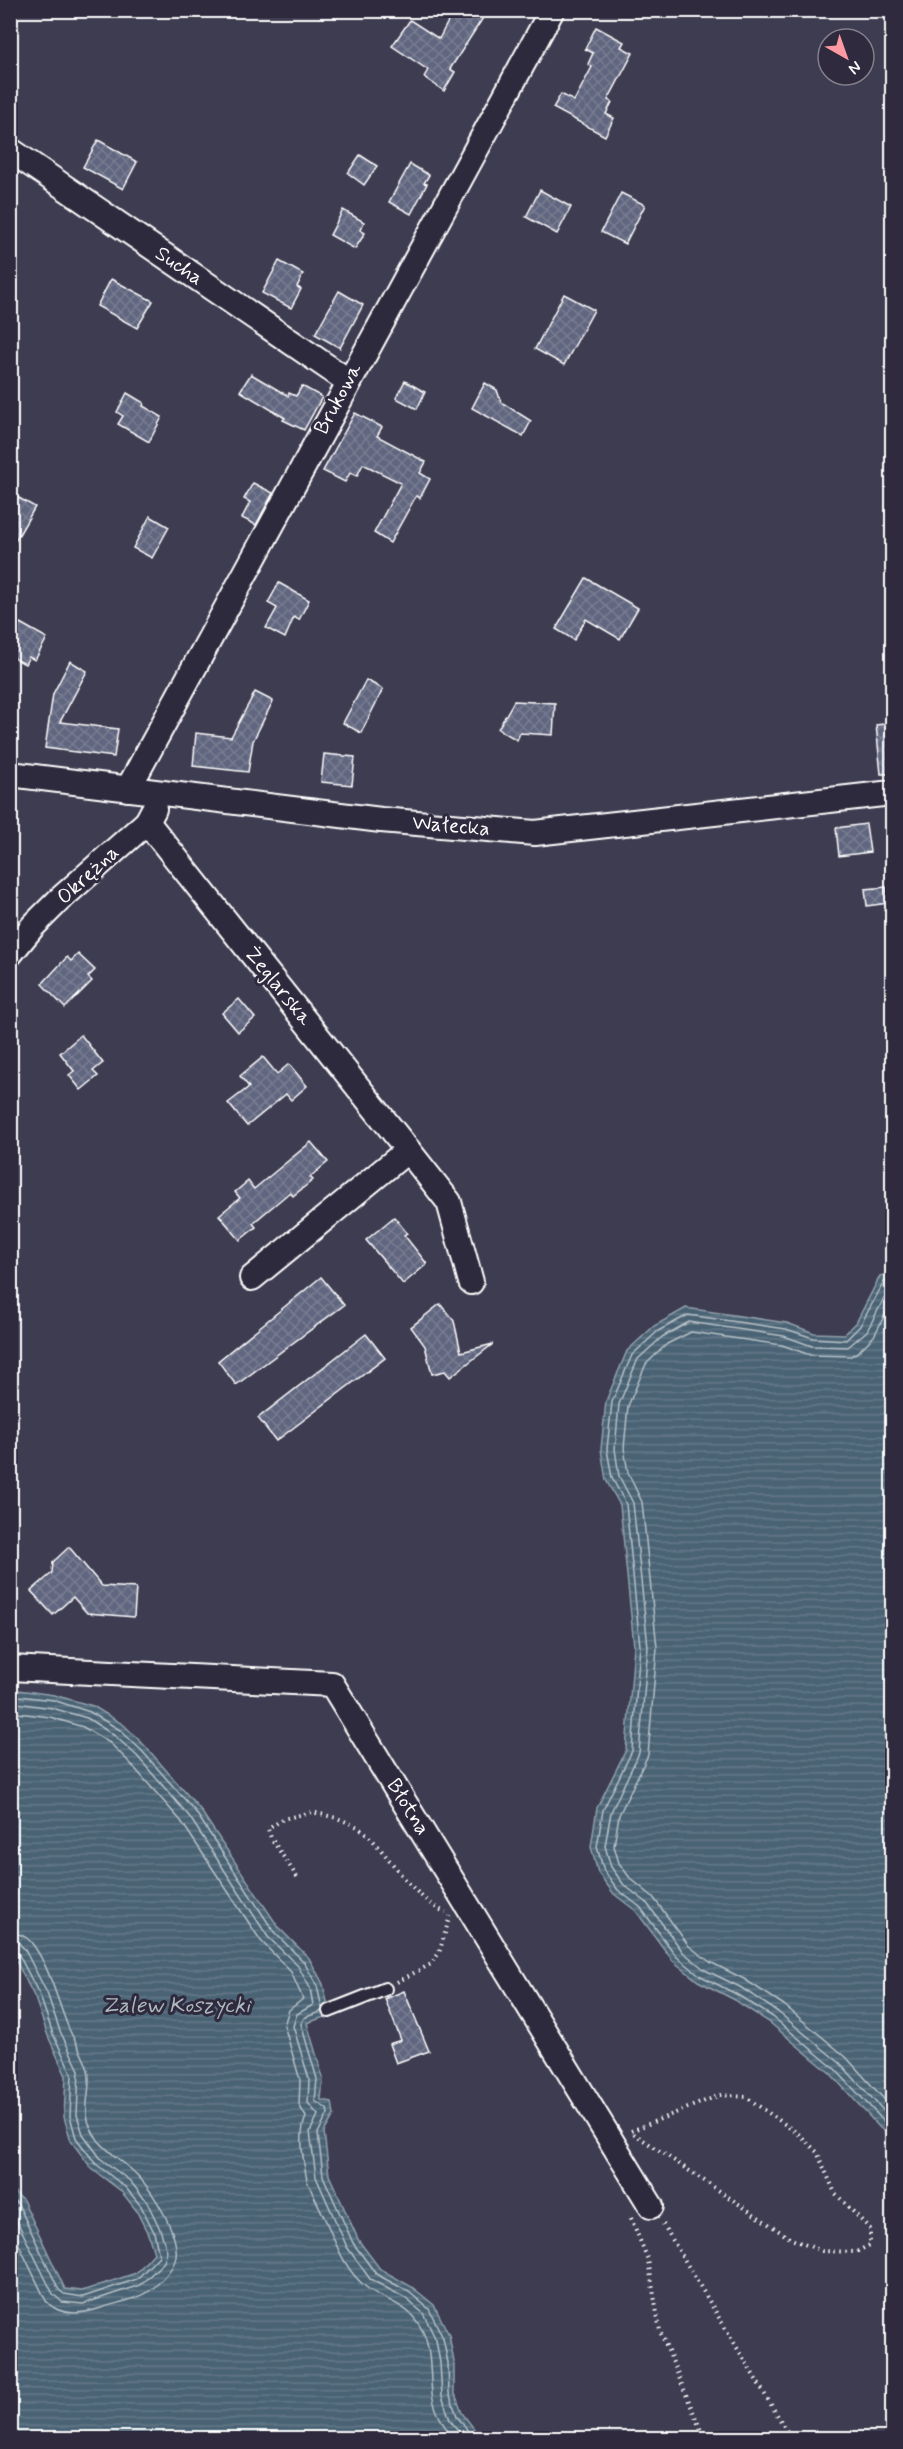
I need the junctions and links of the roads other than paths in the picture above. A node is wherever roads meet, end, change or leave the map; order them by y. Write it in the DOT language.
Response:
graph roads {
  1 [pos="552,10"];
  2 [pos="10,150"];
  3 [pos="348,381"];
  4 [pos="10,774"];
  5 [pos="128,789"];
  6 [pos="158,792"];
  7 [pos="892,793"];
  8 [pos="147,822"];
  9 [pos="10,954"];
  10 [pos="408,1150"];
  11 [pos="252,1278"];
  12 [pos="471,1282"];
  13 [pos="10,1668"];
  14 [pos="385,1989"];
  15 [pos="329,2011"];
  16 [pos="640,2208"];
  1 -- 3 [label="street, Brukowa"];
  2 -- 3 [label="street, Sucha"];
  3 -- 5 [label="street, Brukowa"];
  4 -- 5 [label="street, Wałecka"];
  5 -- 6 [label="street, Wałecka"];
  6 -- 7 [label="street, Wałecka"];
  6 -- 8 [label="street, Okrężna"];
  8 -- 9 [label="street, Okrężna"];
  8 -- 10 [label="street, Żeglarska"];
  10 -- 11 [label="street"];
  10 -- 12 [label="street, Żeglarska"];
  13 -- 16 [label="street, Błotna"];
  14 -- 15 [label="lane"];
}
